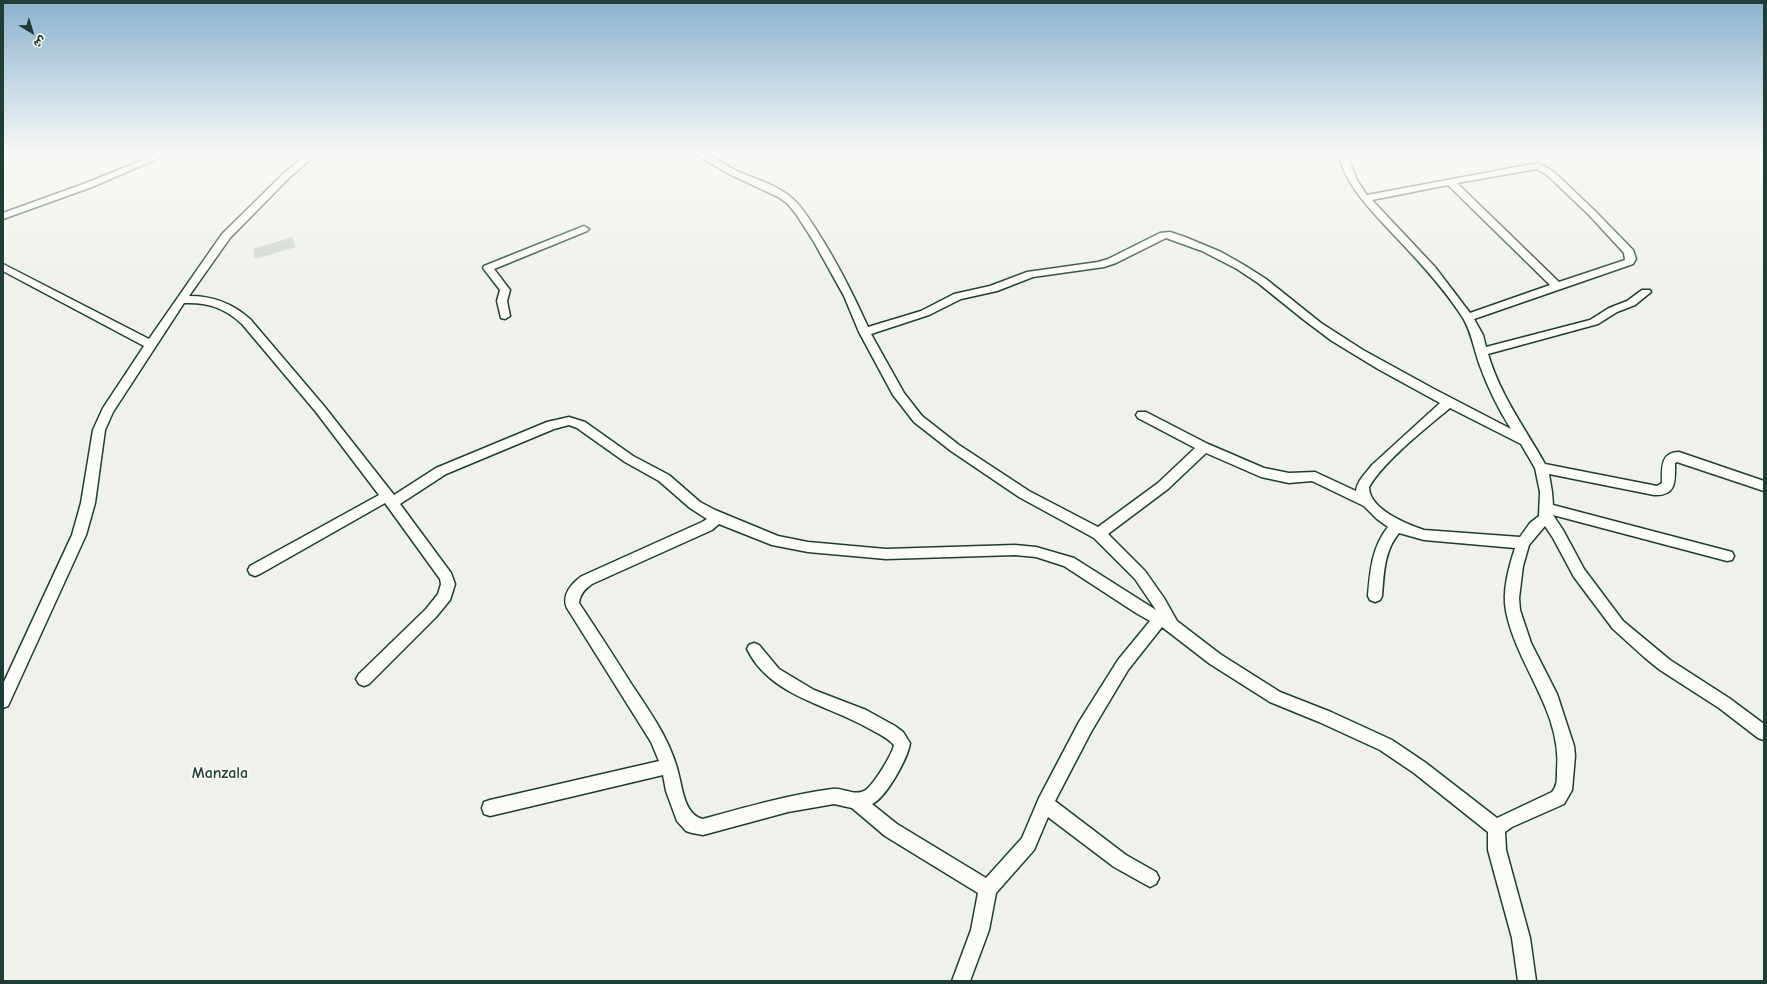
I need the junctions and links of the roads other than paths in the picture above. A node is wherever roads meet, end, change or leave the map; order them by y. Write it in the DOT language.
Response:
graph roads {
  1 [pos="51,199"];
  2 [pos="263,199"];
  3 [pos="786,199"];
  4 [pos="1366,199"];
  5 [pos="1467,199"];
  6 [pos="1576,199"];
  7 [pos="3,216"];
  8 [pos="584,229"];
  9 [pos="3,267"];
  10 [pos="1558,287"];
  11 [pos="1646,292"];
  12 [pos="181,300"];
  13 [pos="505,316"];
  14 [pos="1468,317"];
  15 [pos="865,332"];
  16 [pos="151,345"];
  17 [pos="1482,352"];
  18 [pos="1448,403"];
  19 [pos="1142,415"];
  20 [pos="1526,441"];
  21 [pos="1204,446"];
  22 [pos="1540,468"];
  23 [pos="1764,486"];
  24 [pos="389,499"];
  25 [pos="1368,502"];
  26 [pos="1547,513"];
  27 [pos="719,517"];
  28 [pos="1397,526"];
  29 [pos="1099,534"];
  30 [pos="1523,543"];
  31 [pos="1727,556"];
  32 [pos="255,570"];
  33 [pos="1375,596"];
  34 [pos="1166,622"];
  35 [pos="754,649"];
  36 [pos="364,679"];
  37 [pos="3,702"];
  38 [pos="1764,733"];
  39 [pos="669,766"];
  40 [pos="856,801"];
  41 [pos="1045,804"];
  42 [pos="490,808"];
  43 [pos="1497,828"];
  44 [pos="1150,878"];
  45 [pos="988,889"];
  46 [pos="961,981"];
  47 [pos="1527,981"];
  1 -- 7 [label="street"];
  2 -- 12 [label="street"];
  3 -- 15 [label="street"];
  4 -- 14 [label="street"];
  5 -- 10 [label="street"];
  6 -- 10 [label="street"];
  8 -- 13 [label="street"];
  9 -- 16 [label="street"];
  10 -- 14 [label="street"];
  11 -- 17 [label="street"];
  12 -- 16 [label="street"];
  12 -- 24 [label="street"];
  14 -- 17 [label="street"];
  15 -- 18 [label="street"];
  15 -- 29 [label="street"];
  16 -- 37 [label="street"];
  17 -- 20 [label="street"];
  18 -- 20 [label="street"];
  18 -- 25 [label="street"];
  19 -- 21 [label="street"];
  20 -- 22 [label="street"];
  21 -- 25 [label="street"];
  21 -- 29 [label="street"];
  22 -- 23 [label="street"];
  22 -- 26 [label="street"];
  24 -- 27 [label="street"];
  24 -- 32 [label="street"];
  24 -- 36 [label="street"];
  25 -- 28 [label="street"];
  26 -- 30 [label="street"];
  26 -- 31 [label="street"];
  26 -- 38 [label="street"];
  27 -- 34 [label="street"];
  27 -- 39 [label="street"];
  28 -- 30 [label="street"];
  28 -- 33 [label="street"];
  29 -- 34 [label="street"];
  30 -- 43 [label="street"];
  34 -- 41 [label="street"];
  34 -- 43 [label="street"];
  35 -- 40 [label="street"];
  39 -- 40 [label="street"];
  39 -- 42 [label="street"];
  40 -- 45 [label="street"];
  41 -- 44 [label="street"];
  41 -- 45 [label="street"];
  43 -- 47 [label="street"];
  45 -- 46 [label="street"];
}
